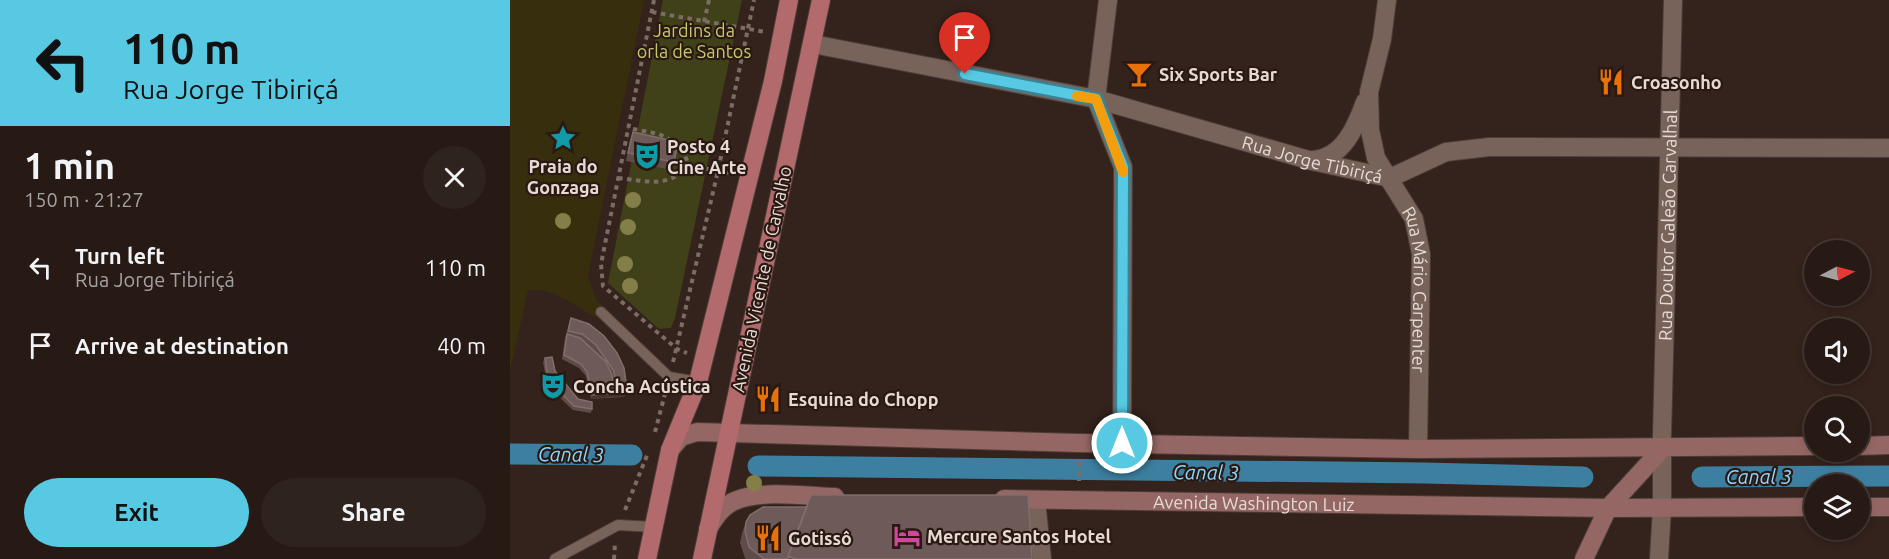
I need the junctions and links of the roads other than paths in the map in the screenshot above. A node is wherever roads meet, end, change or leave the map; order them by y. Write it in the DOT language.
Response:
graph roads {
  1 [pos="789,0"];
  2 [pos="821,0"];
  3 [pos="1108,0"];
  4 [pos="1387,0"];
  5 [pos="1673,0"];
  6 [pos="813,44"];
  7 [pos="1369,92"];
  8 [pos="1096,99"];
  9 [pos="1669,147"];
  10 [pos="1889,148"];
  11 [pos="1312,160"];
  12 [pos="1390,178"];
  13 [pos="601,312"];
  14 [pos="698,382"];
  15 [pos="728,432"];
  16 [pos="1122,443"];
  17 [pos="1889,445"];
  18 [pos="1804,446"];
  19 [pos="1870,446"];
  20 [pos="1662,448"];
  21 [pos="1418,449"];
  22 [pos="670,450"];
  23 [pos="852,497"];
  24 [pos="990,499"];
  25 [pos="1036,500"];
  26 [pos="1804,507"];
  27 [pos="1870,507"];
  28 [pos="1889,507"];
  29 [pos="1608,508"];
  30 [pos="1662,508"];
  31 [pos="654,527"];
  32 [pos="707,531"];
  33 [pos="555,559"];
  34 [pos="647,559"];
  35 [pos="692,559"];
  36 [pos="702,559"];
  37 [pos="711,559"];
  38 [pos="1042,559"];
  39 [pos="1584,559"];
  40 [pos="1659,559"];
  1 -- 14 [label="main road, Avenida Vicente de Carvalho"];
  2 -- 6 [label="main road, Avenida Vicente de Carvalho"];
  3 -- 8 [label="street"];
  4 -- 7 [label="street, Rua Mário Carpenter"];
  5 -- 9 [label="street, Rua Doutor Galeão Carvalhal"];
  6 -- 8 [label="street, Rua Jorge Tibiriçá"];
  6 -- 15 [label="main road, Avenida Vicente de Carvalho"];
  7 -- 11 [label="street"];
  7 -- 12 [label="street, Rua Mário Carpenter"];
  8 -- 11 [label="street, Rua Jorge Tibiriçá"];
  8 -- 16 [label="street"];
  9 -- 10 [label="street, Rua Jorge Tibiriçá"];
  9 -- 12 [label="street, Rua Jorge Tibiriçá"];
  9 -- 20 [label="street, Rua Doutor Galeão Carvalhal"];
  11 -- 12 [label="street, Rua Jorge Tibiriçá"];
  12 -- 21 [label="street, Rua Mário Carpenter"];
  13 -- 14 [label="lane"];
  14 -- 22 [label="main road, Avenida Vicente de Carvalho"];
  15 -- 16 [label="main road"];
  15 -- 22 [label="main road"];
  15 -- 32 [label="main road, Avenida Vicente de Carvalho"];
  16 -- 21 [label="main road"];
  17 -- 19 [label="main road"];
  18 -- 20 [label="main road"];
  20 -- 21 [label="main road"];
  20 -- 29 [label="main road"];
  20 -- 30 [label="street, Rua Doutor Galeão Carvalhal"];
  22 -- 31 [label="main road, Avenida Vicente de Carvalho"];
  23 -- 32 [label="main road"];
  24 -- 25 [label="main road, Avenida Washington Luiz"];
  25 -- 29 [label="main road, Avenida Washington Luiz"];
  25 -- 38 [label="street"];
  26 -- 30 [label="main road, Avenida Washington Luiz"];
  27 -- 28 [label="main road"];
  29 -- 30 [label="main road, Avenida Washington Luiz"];
  29 -- 39 [label="main road"];
  30 -- 40 [label="street, Rua Doutor Galeão Carvalhal"];
  31 -- 33 [label="lane"];
  31 -- 34 [label="main road, Avenida Vicente de Carvalho"];
  32 -- 35 [label="main road"];
  32 -- 36 [label="main road, Avenida Vicente de Carvalho"];
  32 -- 37 [label="street"];
}
